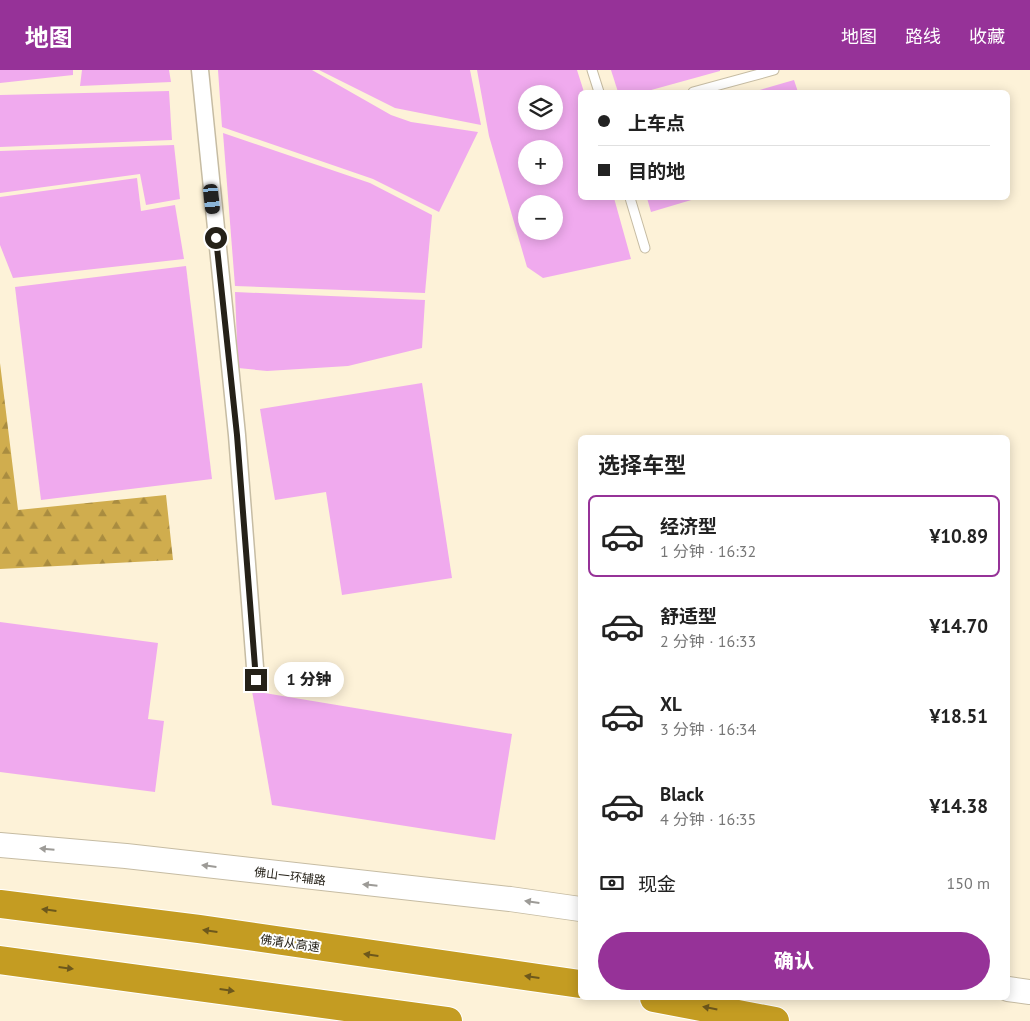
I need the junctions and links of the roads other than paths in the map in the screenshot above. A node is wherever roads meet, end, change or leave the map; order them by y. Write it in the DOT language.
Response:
graph roads {
  1 [pos="200,70"];
  2 [pos="592,70"];
  3 [pos="774,70"];
  4 [pos="598,90"];
  5 [pos="699,90"];
  6 [pos="631,200"];
  7 [pos="645,248"];
  8 [pos="256,680"];
  9 [pos="0,845"];
  10 [pos="0,904"];
  11 [pos="578,909"];
  12 [pos="0,960"];
  13 [pos="578,984"];
  14 [pos="1010,989"];
  15 [pos="1030,992"];
  16 [pos="665,1000"];
  17 [pos="448,1021"];
  18 [pos="775,1021"];
  1 -- 8 [label="street"];
  2 -- 4 [label="lane"];
  3 -- 5 [label="lane"];
  6 -- 7 [label="lane"];
  11 -- 9 [label="main road, 佛山一环辅路, one-way"];
  13 -- 10 [label="highway, 佛清从高速, one-way"];
  12 -- 17 [label="highway, one-way"];
  14 -- 15 [label="main road"];
  18 -- 16 [label="highway, one-way"];
}
